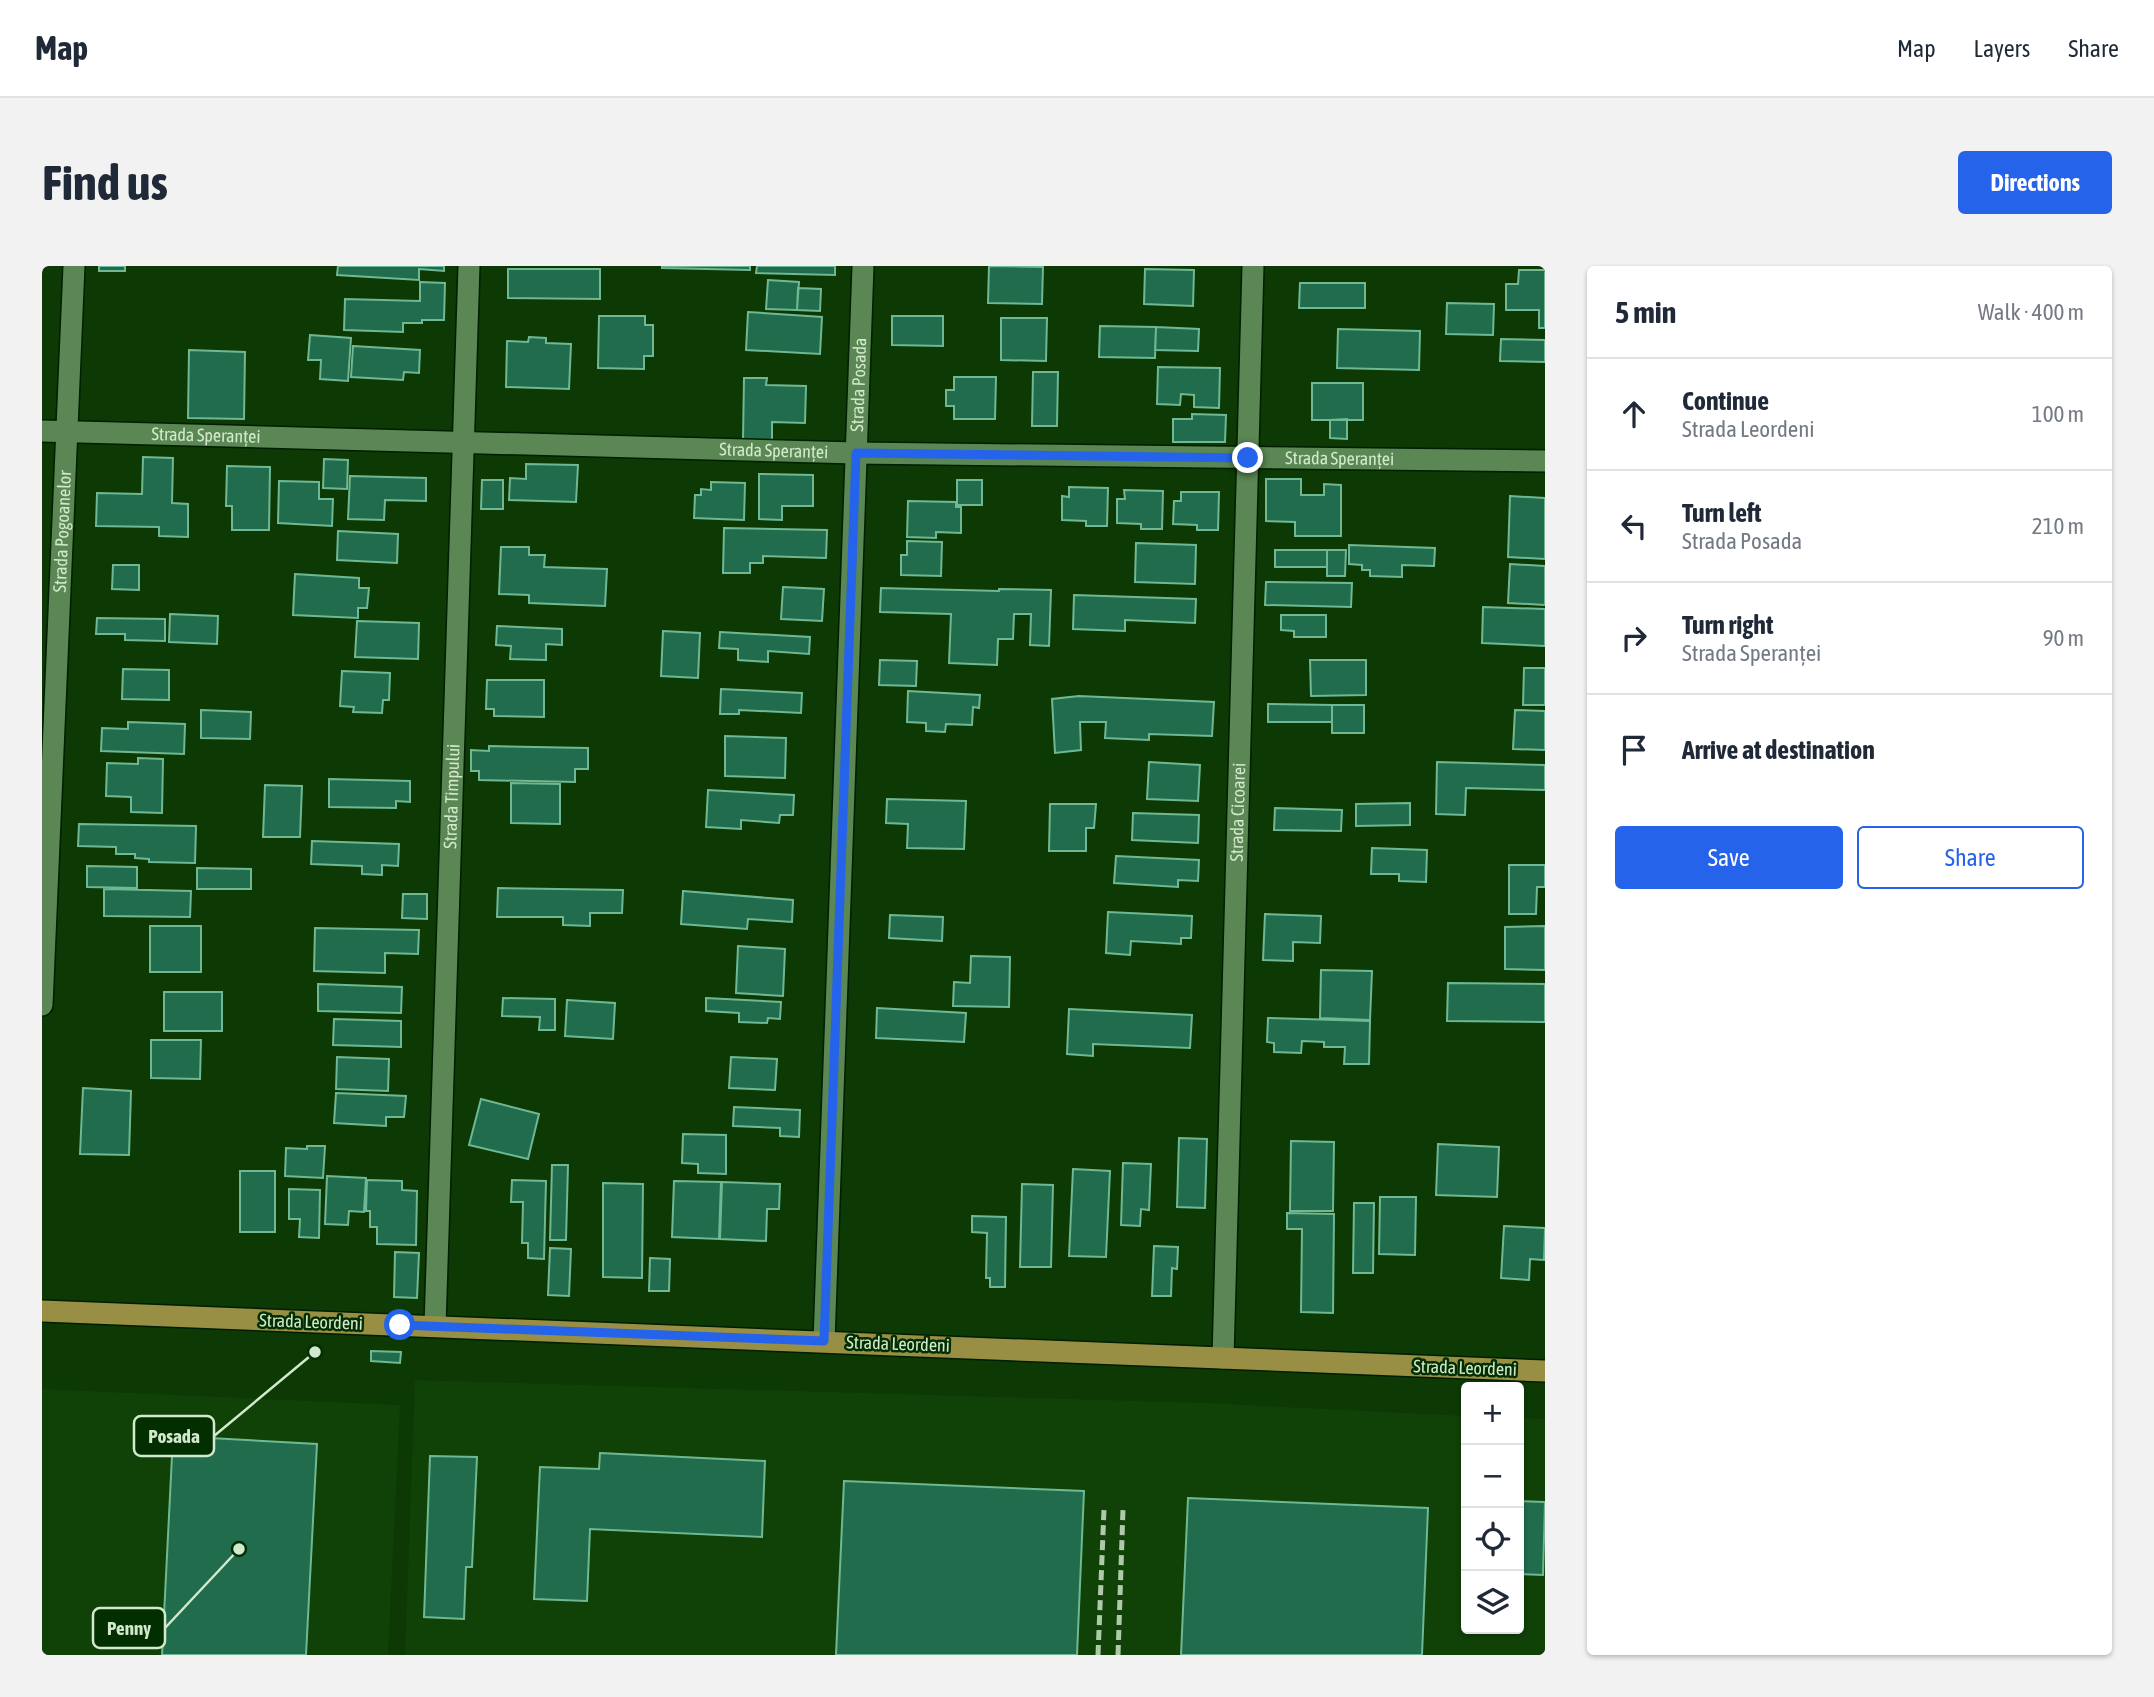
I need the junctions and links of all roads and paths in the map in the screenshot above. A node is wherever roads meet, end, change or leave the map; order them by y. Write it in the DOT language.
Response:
graph roads {
  1 [pos="74,266"];
  2 [pos="469,266"];
  3 [pos="863,266"];
  4 [pos="1253,266"];
  5 [pos="42,431"];
  6 [pos="66,432"];
  7 [pos="464,442"];
  8 [pos="856,453"];
  9 [pos="1248,458"];
  10 [pos="1545,461"];
  11 [pos="42,1004"];
  12 [pos="42,1311"];
  13 [pos="435,1326"];
  14 [pos="824,1341"];
  15 [pos="1223,1358"];
  16 [pos="1545,1371"];
  1 -- 6 [label="street, Strada Pogoanelor"];
  2 -- 7 [label="street, Strada Timpului"];
  3 -- 8 [label="street, Strada Posada"];
  4 -- 9 [label="street, Strada Cicoarei"];
  5 -- 6 [label="street, Strada Speranței"];
  6 -- 7 [label="street, Strada Speranței"];
  6 -- 11 [label="street, Strada Pogoanelor"];
  7 -- 8 [label="street, Strada Speranței"];
  7 -- 13 [label="street, Strada Timpului"];
  8 -- 9 [label="street, Strada Speranței"];
  8 -- 14 [label="street, Strada Posada"];
  9 -- 10 [label="street, Strada Speranței"];
  9 -- 15 [label="street, Strada Cicoarei"];
  12 -- 13 [label="main road, Strada Leordeni"];
  13 -- 14 [label="main road, Strada Leordeni"];
  14 -- 15 [label="main road, Strada Leordeni"];
  15 -- 16 [label="main road, Strada Leordeni"];
}
